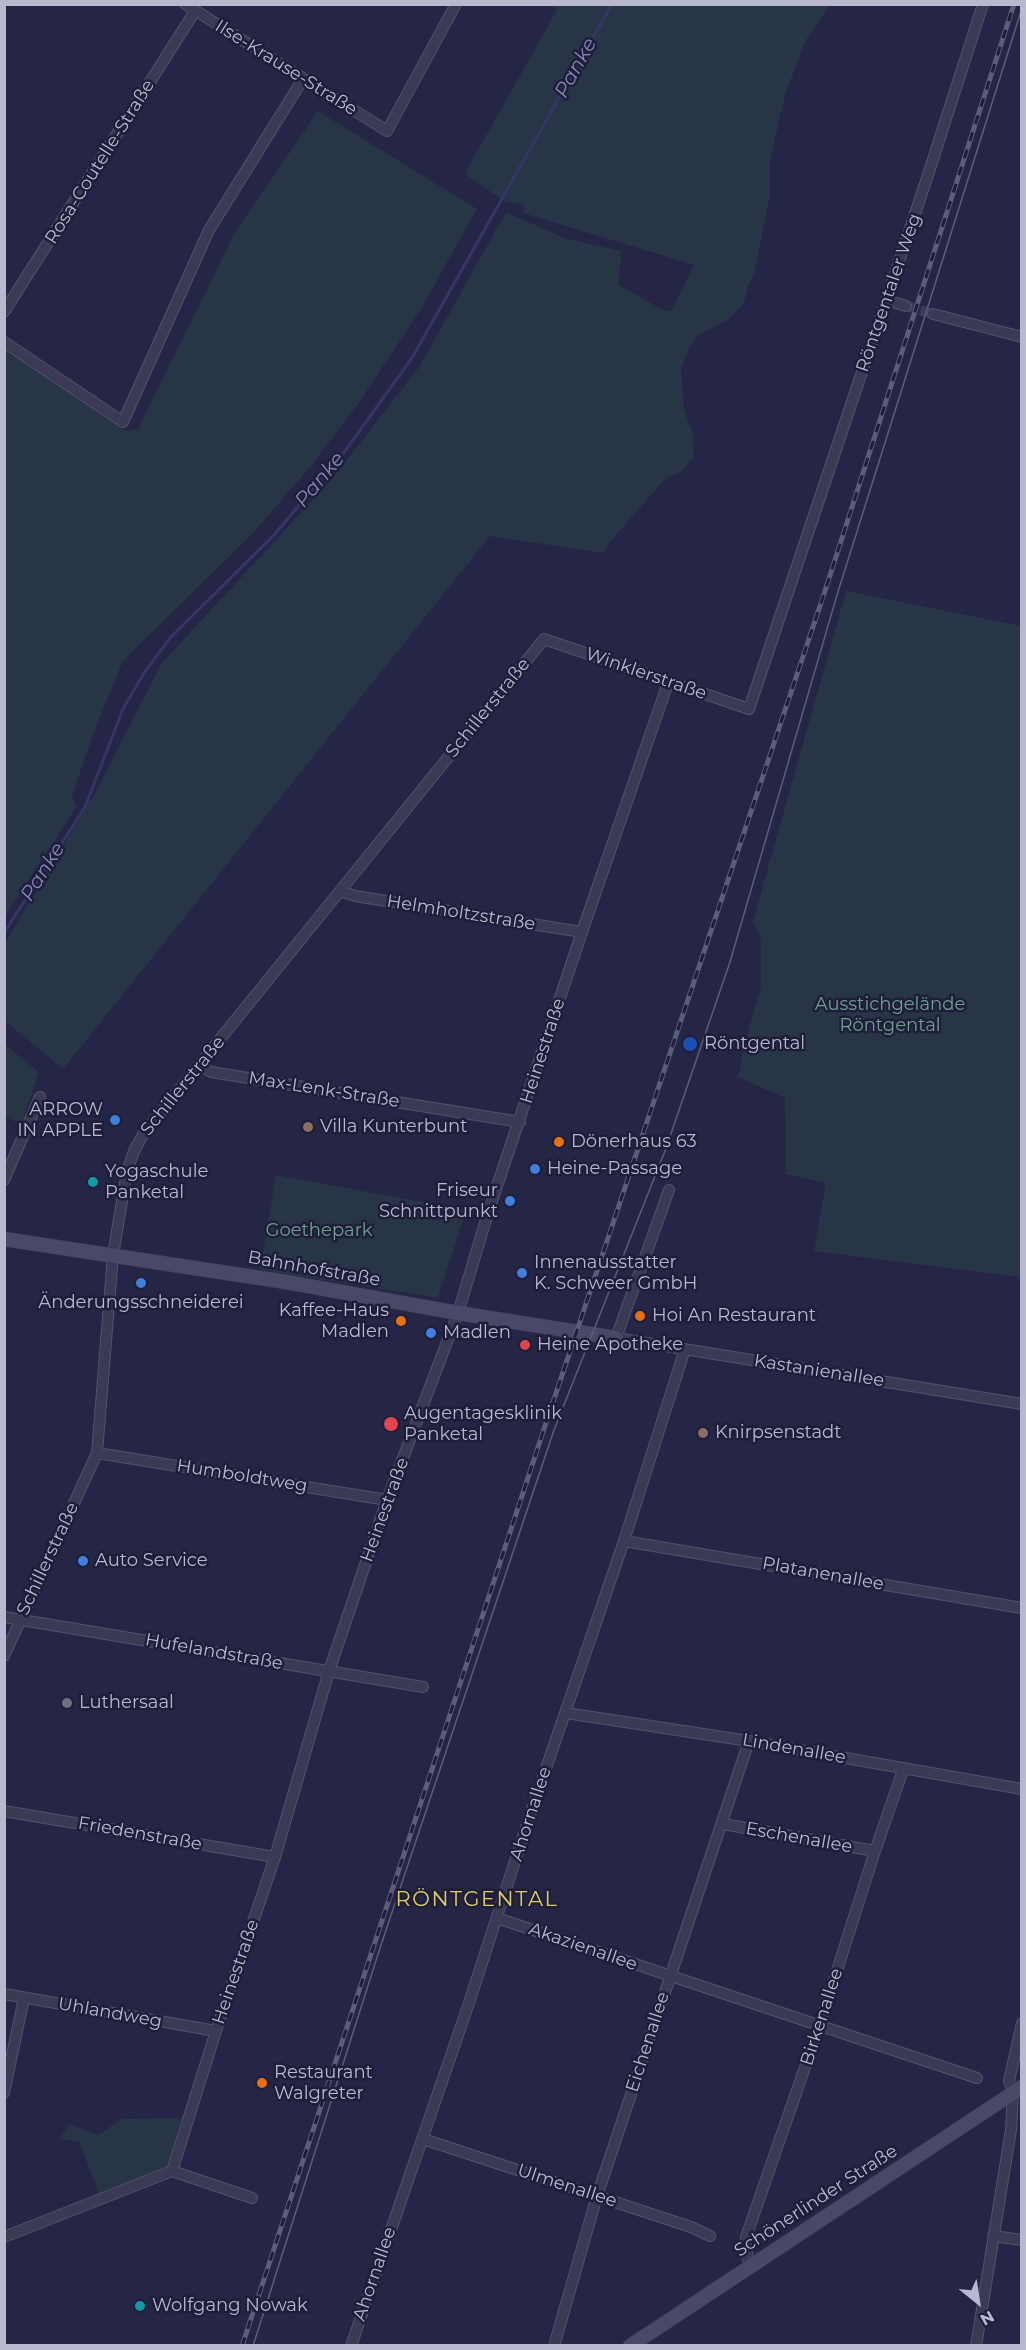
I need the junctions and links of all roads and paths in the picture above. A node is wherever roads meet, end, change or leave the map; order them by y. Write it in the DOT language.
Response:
graph roads {
  1 [pos="185,4"];
  2 [pos="456,4"];
  3 [pos="983,4"];
  4 [pos="195,11"];
  5 [pos="303,79"];
  6 [pos="886,300"];
  7 [pos="906,306"];
  8 [pos="4,312"];
  9 [pos="933,314"];
  10 [pos="1022,337"];
  11 [pos="4,342"];
  12 [pos="544,639"];
  13 [pos="668,683"];
  14 [pos="749,709"];
  15 [pos="340,891"];
  16 [pos="582,932"];
  17 [pos="200,1065"];
  18 [pos="40,1097"];
  19 [pos="520,1122"];
  20 [pos="4,1180"];
  21 [pos="669,1190"];
  22 [pos="4,1239"];
  23 [pos="113,1255"];
  24 [pos="458,1313"];
  25 [pos="616,1338"];
  26 [pos="685,1348"];
  27 [pos="1022,1404"];
  28 [pos="97,1453"];
  29 [pos="387,1500"];
  30 [pos="624,1541"];
  31 [pos="1022,1608"];
  32 [pos="4,1617"];
  33 [pos="21,1620"];
  34 [pos="4,1656"];
  35 [pos="329,1671"];
  36 [pos="423,1687"];
  37 [pos="566,1713"];
  38 [pos="749,1741"];
  39 [pos="903,1770"];
  40 [pos="1022,1789"];
  41 [pos="4,1810"];
  42 [pos="723,1824"];
  43 [pos="875,1851"];
  44 [pos="275,1857"];
  45 [pos="497,1918"];
  46 [pos="670,1976"];
  47 [pos="4,1994"];
  48 [pos="24,1998"];
  49 [pos="1022,2023"];
  50 [pos="819,2027"];
  51 [pos="216,2031"];
  52 [pos="977,2078"];
  53 [pos="1017,2089"];
  54 [pos="4,2093"];
  55 [pos="423,2139"];
  56 [pos="172,2171"];
  57 [pos="597,2196"];
  58 [pos="252,2198"];
  59 [pos="710,2235"];
  60 [pos="993,2236"];
  61 [pos="4,2237"];
  62 [pos="1022,2240"];
  63 [pos="751,2265"];
  64 [pos="351,2346"];
  65 [pos="554,2346"];
  66 [pos="630,2346"];
  67 [pos="976,2346"];
  1 -- 4 [label="street, Ilse-Krause-Straße"];
  2 -- 5 [label="street, Ilse-Krause-Straße"];
  3 -- 6 [label="street, Röntgentaler Weg"];
  4 -- 5 [label="street, Ilse-Krause-Straße"];
  4 -- 8 [label="street, Rosa-Coutelle-Straße"];
  5 -- 11 [label="street"];
  6 -- 7 [label="street"];
  6 -- 14 [label="street, Röntgentaler Weg"];
  9 -- 10 [label="street"];
  12 -- 13 [label="street, Winklerstraße"];
  12 -- 15 [label="street, Schillerstraße"];
  13 -- 14 [label="street, Winklerstraße"];
  13 -- 16 [label="street, Heinestraße"];
  15 -- 16 [label="street, Helmholtzstraße"];
  15 -- 17 [label="street, Schillerstraße"];
  16 -- 19 [label="street, Heinestraße"];
  17 -- 19 [label="street, Max-Lenk-Straße"];
  17 -- 23 [label="street, Schillerstraße"];
  18 -- 20 [label="street"];
  19 -- 24 [label="street, Heinestraße"];
  21 -- 25 [label="street"];
  22 -- 23 [label="street, Bahnhofstraße"];
  23 -- 24 [label="street, Bahnhofstraße"];
  23 -- 28 [label="street, Schillerstraße"];
  24 -- 25 [label="street, Bahnhofstraße"];
  24 -- 29 [label="street, Heinestraße"];
  25 -- 26 [label="street, Kastanienallee"];
  26 -- 27 [label="street, Kastanienallee"];
  26 -- 30 [label="street, Ahornallee"];
  28 -- 29 [label="street, Humboldtweg"];
  28 -- 33 [label="street, Schillerstraße"];
  29 -- 35 [label="street, Heinestraße"];
  30 -- 31 [label="street, Platanenallee"];
  30 -- 37 [label="street, Ahornallee"];
  32 -- 33 [label="street, Hufelandstraße"];
  33 -- 34 [label="street, Schillerstraße"];
  33 -- 35 [label="street, Hufelandstraße"];
  35 -- 36 [label="street, Hufelandstraße"];
  35 -- 44 [label="street, Heinestraße"];
  37 -- 38 [label="street, Lindenallee"];
  37 -- 45 [label="street, Ahornallee"];
  38 -- 39 [label="street, Lindenallee"];
  38 -- 42 [label="street, Eichenallee"];
  39 -- 40 [label="street, Lindenallee"];
  39 -- 43 [label="street, Birkenallee"];
  41 -- 44 [label="street, Friedenstraße"];
  42 -- 43 [label="street, Eschenallee"];
  42 -- 46 [label="street, Eichenallee"];
  43 -- 50 [label="street, Birkenallee"];
  44 -- 51 [label="street, Heinestraße"];
  45 -- 46 [label="street, Akazienallee"];
  45 -- 55 [label="street, Ahornallee"];
  46 -- 50 [label="street, Akazienallee"];
  46 -- 57 [label="street, Eichenallee"];
  47 -- 48 [label="street, Uhlandweg"];
  48 -- 51 [label="street, Uhlandweg"];
  48 -- 54 [label="street"];
  49 -- 53 [label="street"];
  50 -- 52 [label="street, Akazienallee"];
  50 -- 63 [label="street, Birkenallee"];
  51 -- 56 [label="street, Heinestraße"];
  53 -- 60 [label="street"];
  53 -- 63 [label="street, Schönerlinder Straße"];
  55 -- 57 [label="street, Ulmenallee"];
  55 -- 64 [label="street, Ahornallee"];
  56 -- 58 [label="street"];
  56 -- 61 [label="street"];
  57 -- 59 [label="street, Ulmenallee"];
  57 -- 65 [label="street, Eichenallee"];
  60 -- 62 [label="street"];
  60 -- 67 [label="street"];
  63 -- 66 [label="street, Schönerlinder Straße"];
}
